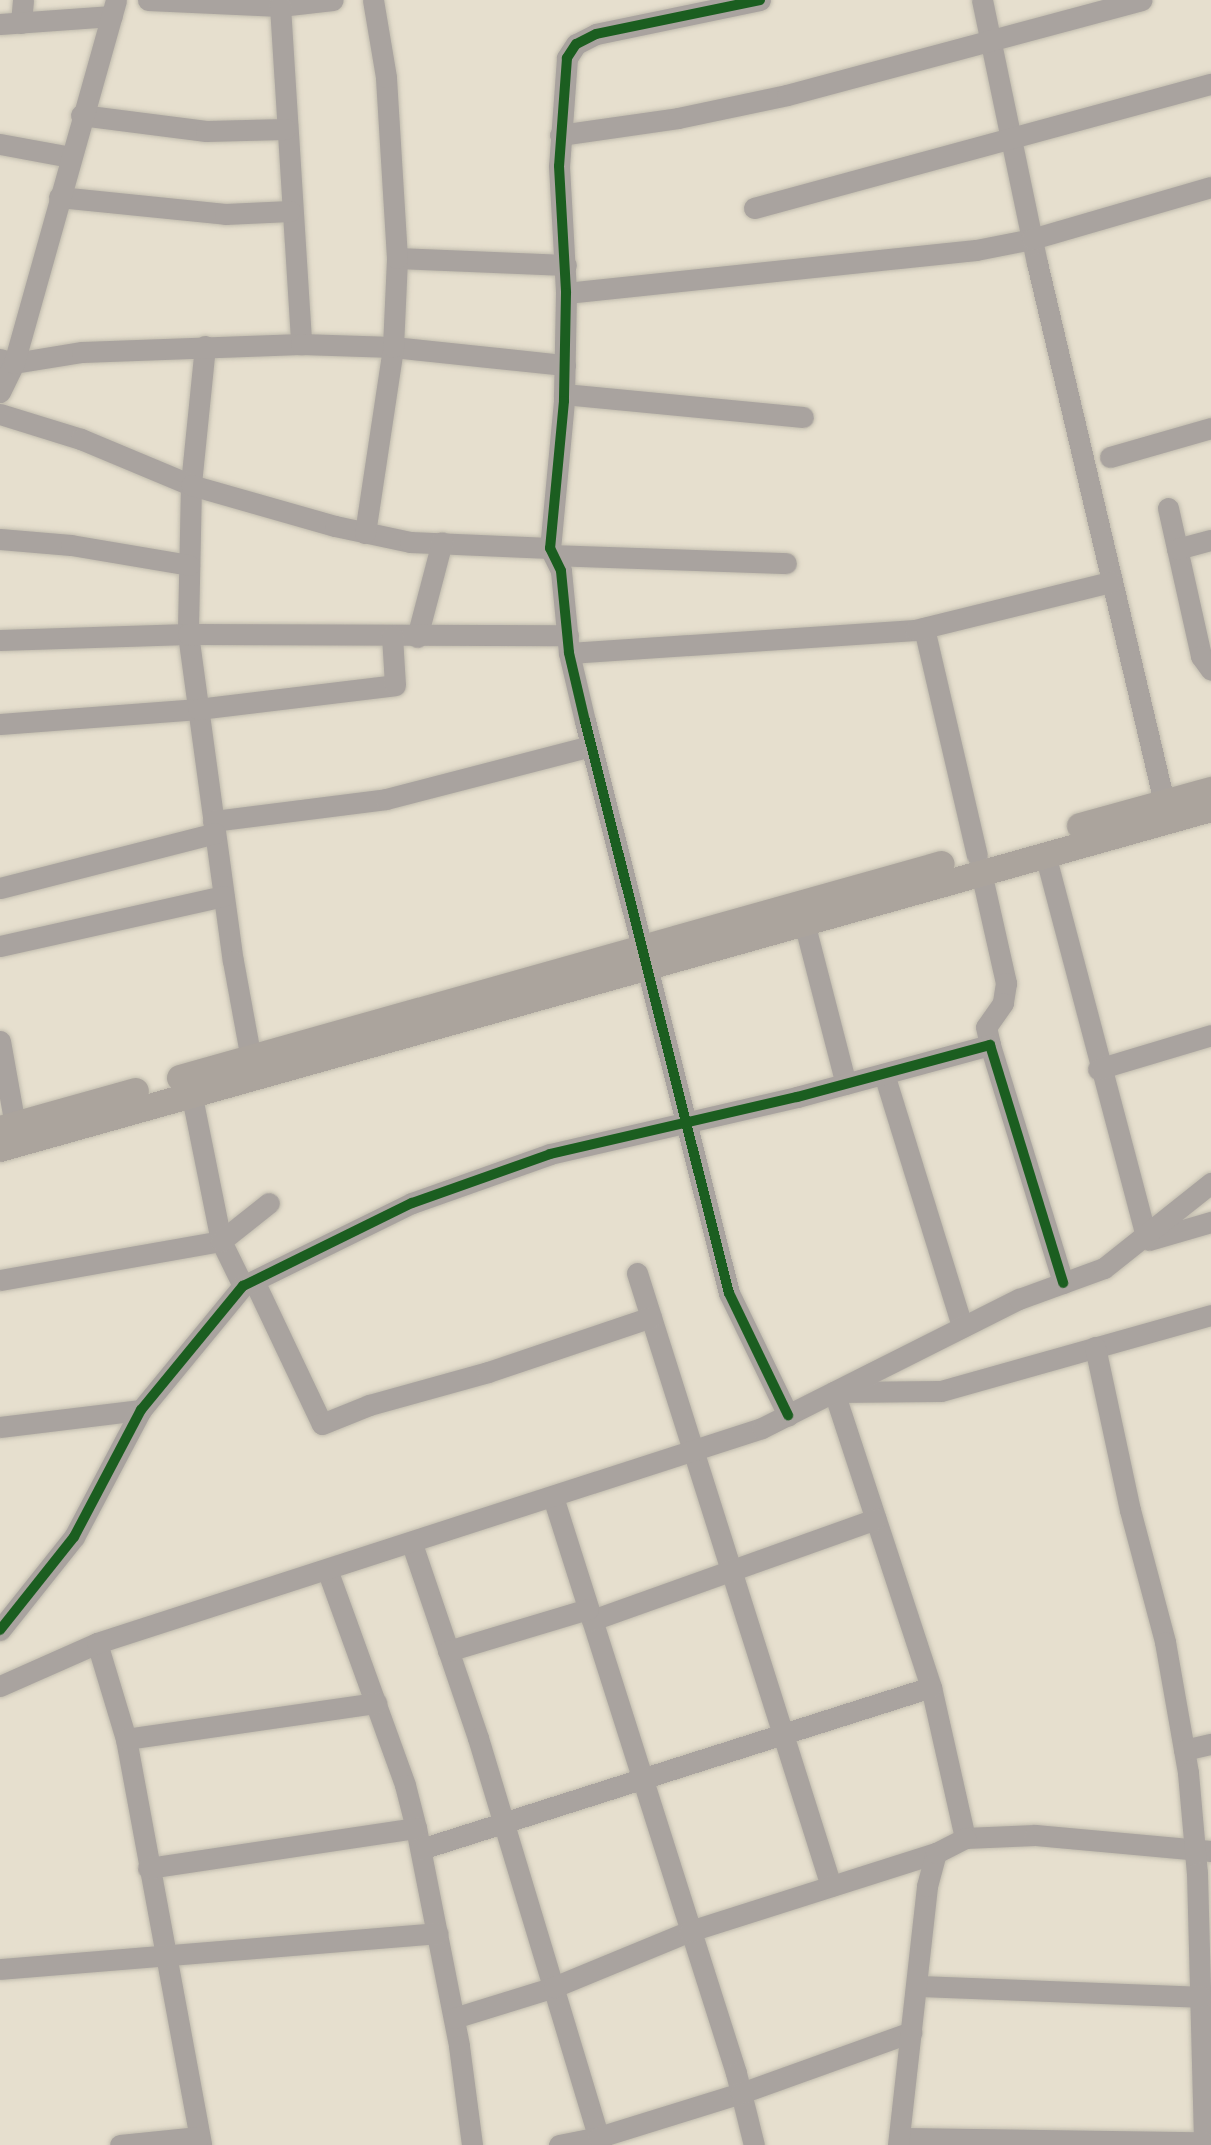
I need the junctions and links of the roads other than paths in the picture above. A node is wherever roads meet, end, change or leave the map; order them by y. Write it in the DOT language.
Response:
graph roads {
  1 [pos="23,0"];
  2 [pos="148,0"];
  3 [pos="333,0"];
  4 [pos="373,0"];
  5 [pos="760,0"];
  6 [pos="982,0"];
  7 [pos="1142,0"];
  8 [pos="280,6"];
  9 [pos="114,8"];
  10 [pos="10,23"];
  11 [pos="990,39"];
  12 [pos="1211,84"];
  13 [pos="81,115"];
  14 [pos="285,129"];
  15 [pos="560,135"];
  16 [pos="1010,137"];
  17 [pos="0,144"];
  18 [pos="70,157"];
  19 [pos="1211,187"];
  20 [pos="59,197"];
  21 [pos="754,208"];
  22 [pos="290,211"];
  23 [pos="1032,239"];
  24 [pos="397,258"];
  25 [pos="566,265"];
  26 [pos="566,293"];
  27 [pos="301,344"];
  28 [pos="205,346"];
  29 [pos="393,347"];
  30 [pos="7,361"];
  31 [pos="565,365"];
  32 [pos="0,392"];
  33 [pos="564,394"];
  34 [pos="0,414"];
  35 [pos="803,417"];
  36 [pos="1211,428"];
  37 [pos="1110,457"];
  38 [pos="191,485"];
  39 [pos="1168,508"];
  40 [pos="365,533"];
  41 [pos="0,539"];
  42 [pos="1211,540"];
  43 [pos="442,542"];
  44 [pos="1177,548"];
  45 [pos="552,552"];
  46 [pos="786,563"];
  47 [pos="189,565"];
  48 [pos="1111,582"];
  49 [pos="924,628"];
  50 [pos="188,634"];
  51 [pos="392,636"];
  52 [pos="417,637"];
  53 [pos="0,640"];
  54 [pos="569,644"];
  55 [pos="1211,670"];
  56 [pos="198,709"];
  57 [pos="0,724"];
  58 [pos="591,746"];
  59 [pos="1211,790"];
  60 [pos="1164,802"];
  61 [pos="1211,809"];
  62 [pos="214,827"];
  63 [pos="1045,854"];
  64 [pos="979,863"];
  65 [pos="0,888"];
  66 [pos="223,896"];
  67 [pos="804,922"];
  68 [pos="0,946"];
  69 [pos="642,957"];
  70 [pos="1211,1035"];
  71 [pos="0,1041"];
  72 [pos="990,1045"];
  73 [pos="251,1059"];
  74 [pos="1098,1069"];
  75 [pos="884,1074"];
  76 [pos="846,1084"];
  77 [pos="189,1085"];
  78 [pos="683,1125"];
  79 [pos="8,1127"];
  80 [pos="0,1149"];
  81 [pos="1211,1183"];
  82 [pos="269,1203"];
  83 [pos="1211,1222"];
  84 [pos="1141,1240"];
  85 [pos="221,1241"];
  86 [pos="637,1273"];
  87 [pos="0,1280"];
  88 [pos="1063,1283"];
  89 [pos="248,1284"];
  90 [pos="1211,1315"];
  91 [pos="651,1317"];
  92 [pos="962,1326"];
  93 [pos="1095,1347"];
  94 [pos="834,1392"];
  95 [pos="141,1410"];
  96 [pos="788,1415"];
  97 [pos="0,1427"];
  98 [pos="693,1451"];
  99 [pos="553,1497"];
  100 [pos="876,1519"];
  101 [pos="412,1544"];
  102 [pos="328,1572"];
  103 [pos="731,1572"];
  104 [pos="590,1614"];
  105 [pos="0,1630"];
  106 [pos="97,1643"];
  107 [pos="448,1651"];
  108 [pos="0,1686"];
  109 [pos="931,1687"];
  110 [pos="376,1703"];
  111 [pos="783,1734"];
  112 [pos="126,1739"];
  113 [pos="1211,1744"];
  114 [pos="1184,1750"];
  115 [pos="642,1781"];
  116 [pos="503,1821"];
  117 [pos="416,1828"];
  118 [pos="964,1839"];
  119 [pos="421,1849"];
  120 [pos="1203,1850"];
  121 [pos="936,1853"];
  122 [pos="148,1868"];
  123 [pos="831,1886"];
  124 [pos="690,1931"];
  125 [pos="438,1933"];
  126 [pos="164,1952"];
  127 [pos="0,1969"];
  128 [pos="917,1986"];
  129 [pos="554,1987"];
  130 [pos="1201,1997"];
  131 [pos="454,2018"];
  132 [pos="911,2032"];
  133 [pos="741,2092"];
  134 [pos="200,2141"];
  135 [pos="600,2141"];
  136 [pos="899,2141"];
  137 [pos="1204,2144"];
  138 [pos="120,2145"];
  139 [pos="472,2145"];
  140 [pos="559,2145"];
  141 [pos="754,2145"];
  1 -- 10 [label="street"];
  2 -- 8 [label="street"];
  3 -- 8 [label="street"];
  4 -- 24 [label="street"];
  5 -- 15 [label="street"];
  6 -- 11 [label="street"];
  7 -- 11 [label="street"];
  8 -- 14 [label="street"];
  9 -- 10 [label="street"];
  9 -- 13 [label="street"];
  11 -- 15 [label="street"];
  11 -- 16 [label="street"];
  12 -- 16 [label="street"];
  13 -- 14 [label="street"];
  13 -- 18 [label="street"];
  14 -- 22 [label="street"];
  15 -- 25 [label="street"];
  16 -- 21 [label="street"];
  16 -- 23 [label="street"];
  17 -- 18 [label="street"];
  18 -- 20 [label="street"];
  19 -- 23 [label="street"];
  20 -- 22 [label="street"];
  20 -- 30 [label="street"];
  22 -- 27 [label="street"];
  23 -- 26 [label="street"];
  23 -- 48 [label="street"];
  24 -- 25 [label="street"];
  24 -- 29 [label="street"];
  25 -- 26 [label="street"];
  26 -- 31 [label="street"];
  27 -- 28 [label="street"];
  27 -- 29 [label="street"];
  28 -- 30 [label="street"];
  28 -- 38 [label="street"];
  29 -- 31 [label="street"];
  29 -- 40 [label="street"];
  30 -- 32 [label="street"];
  31 -- 33 [label="street"];
  33 -- 35 [label="street"];
  33 -- 45 [label="street"];
  34 -- 38 [label="street"];
  36 -- 37 [label="street"];
  38 -- 40 [label="street"];
  38 -- 47 [label="street"];
  39 -- 44 [label="street"];
  40 -- 43 [label="street"];
  41 -- 47 [label="street"];
  42 -- 44 [label="street"];
  43 -- 45 [label="street"];
  43 -- 52 [label="street"];
  44 -- 55 [label="street"];
  45 -- 46 [label="street"];
  45 -- 54 [label="street"];
  47 -- 50 [label="street"];
  48 -- 49 [label="street"];
  48 -- 60 [label="street"];
  49 -- 54 [label="street"];
  49 -- 64 [label="street"];
  50 -- 51 [label="street"];
  50 -- 53 [label="street"];
  50 -- 56 [label="street"];
  51 -- 52 [label="street"];
  51 -- 56 [label="street"];
  52 -- 54 [label="street"];
  54 -- 58 [label="street"];
  56 -- 57 [label="street"];
  56 -- 62 [label="street"];
  58 -- 62 [label="street"];
  58 -- 69 [label="street"];
  59 -- 60 [label="main road"];
  60 -- 64 [label="main road"];
  61 -- 63 [label="main road"];
  62 -- 65 [label="street"];
  62 -- 66 [label="street"];
  63 -- 64 [label="main road"];
  63 -- 74 [label="street"];
  64 -- 67 [label="main road"];
  64 -- 69 [label="main road"];
  64 -- 72 [label="street"];
  66 -- 68 [label="street"];
  66 -- 73 [label="street"];
  67 -- 69 [label="main road"];
  67 -- 76 [label="street"];
  69 -- 73 [label="main road"];
  69 -- 77 [label="main road"];
  69 -- 78 [label="street"];
  70 -- 74 [label="street"];
  71 -- 79 [label="street"];
  72 -- 75 [label="street"];
  72 -- 88 [label="street"];
  73 -- 77 [label="main road"];
  74 -- 84 [label="street"];
  75 -- 76 [label="street"];
  75 -- 92 [label="street"];
  76 -- 78 [label="street"];
  77 -- 79 [label="main road"];
  77 -- 80 [label="main road"];
  77 -- 85 [label="street"];
  78 -- 89 [label="street"];
  78 -- 96 [label="street"];
  81 -- 84 [label="street"];
  82 -- 85 [label="street"];
  83 -- 84 [label="street"];
  84 -- 88 [label="street"];
  85 -- 87 [label="street"];
  85 -- 89 [label="street"];
  86 -- 91 [label="street"];
  88 -- 92 [label="street"];
  89 -- 91 [label="street"];
  89 -- 95 [label="street"];
  90 -- 93 [label="street"];
  91 -- 98 [label="street"];
  92 -- 94 [label="street"];
  93 -- 94 [label="street"];
  93 -- 114 [label="street"];
  94 -- 96 [label="street"];
  94 -- 100 [label="street"];
  95 -- 97 [label="street"];
  95 -- 105 [label="street"];
  96 -- 98 [label="street"];
  98 -- 99 [label="street"];
  98 -- 103 [label="street"];
  99 -- 101 [label="street"];
  99 -- 104 [label="street"];
  100 -- 103 [label="street"];
  100 -- 109 [label="street"];
  101 -- 102 [label="street"];
  101 -- 107 [label="street"];
  102 -- 106 [label="street"];
  102 -- 110 [label="street"];
  103 -- 104 [label="street"];
  103 -- 111 [label="street"];
  104 -- 107 [label="street"];
  104 -- 115 [label="street"];
  106 -- 108 [label="street"];
  106 -- 112 [label="street"];
  107 -- 116 [label="street"];
  109 -- 111 [label="street"];
  109 -- 118 [label="street"];
  110 -- 112 [label="street"];
  110 -- 117 [label="street"];
  111 -- 115 [label="street"];
  111 -- 123 [label="street"];
  112 -- 122 [label="street"];
  113 -- 114 [label="street"];
  114 -- 120 [label="street"];
  115 -- 116 [label="street"];
  115 -- 124 [label="street"];
  116 -- 119 [label="street"];
  116 -- 129 [label="street"];
  117 -- 119 [label="street"];
  117 -- 122 [label="street"];
  118 -- 120 [label="street"];
  118 -- 121 [label="street"];
  119 -- 125 [label="street"];
  120 -- 130 [label="street"];
  121 -- 123 [label="street"];
  121 -- 128 [label="street"];
  122 -- 126 [label="street"];
  123 -- 124 [label="street"];
  124 -- 129 [label="street"];
  124 -- 133 [label="street"];
  125 -- 126 [label="street"];
  125 -- 131 [label="street"];
  126 -- 127 [label="street"];
  126 -- 134 [label="street"];
  128 -- 130 [label="street"];
  128 -- 132 [label="street"];
  129 -- 131 [label="street"];
  129 -- 135 [label="street"];
  130 -- 137 [label="street"];
  131 -- 139 [label="street"];
  132 -- 133 [label="street"];
  132 -- 136 [label="street"];
  133 -- 135 [label="street"];
  133 -- 141 [label="street"];
  134 -- 138 [label="street"];
  135 -- 140 [label="street"];
  136 -- 137 [label="street"];
}
